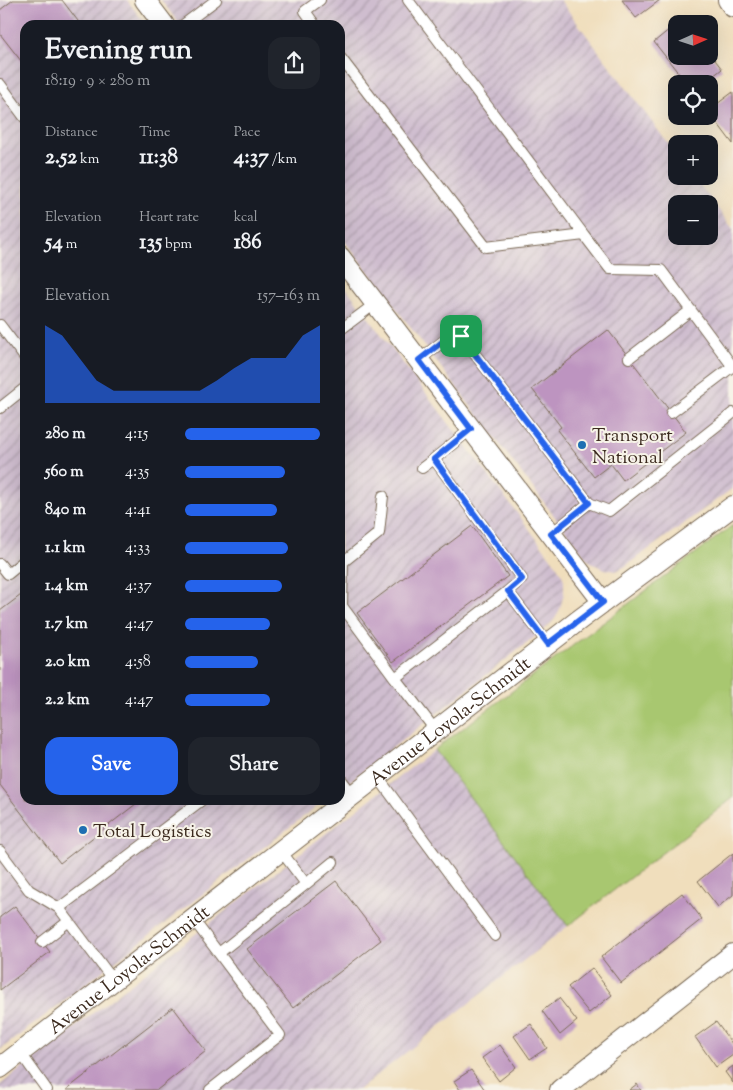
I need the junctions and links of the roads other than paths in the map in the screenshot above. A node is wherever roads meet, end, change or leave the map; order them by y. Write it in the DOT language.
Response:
graph roads {
  1 [pos="145,0"];
  2 [pos="216,0"];
  3 [pos="320,0"];
  4 [pos="408,0"];
  5 [pos="728,0"];
  6 [pos="733,7"];
  7 [pos="160,20"];
  8 [pos="190,20"];
  9 [pos="312,20"];
  10 [pos="345,64"];
  11 [pos="0,84"];
  12 [pos="20,111"];
  13 [pos="584,235"];
  14 [pos="345,263"];
  15 [pos="376,303"];
  16 [pos="691,310"];
  17 [pos="0,325"];
  18 [pos="345,326"];
  19 [pos="20,351"];
  20 [pos="629,358"];
  21 [pos="419,360"];
  22 [pos="733,367"];
  23 [pos="20,392"];
  24 [pos="0,408"];
  25 [pos="671,413"];
  26 [pos="733,413"];
  27 [pos="471,429"];
  28 [pos="434,459"];
  29 [pos="422,468"];
  30 [pos="383,496"];
  31 [pos="589,503"];
  32 [pos="733,506"];
  33 [pos="551,534"];
  34 [pos="345,560"];
  35 [pos="0,564"];
  36 [pos="20,564"];
  37 [pos="508,591"];
  38 [pos="603,602"];
  39 [pos="345,610"];
  40 [pos="548,644"];
  41 [pos="395,678"];
  42 [pos="436,731"];
  43 [pos="377,776"];
  44 [pos="345,785"];
  45 [pos="353,795"];
  46 [pos="345,801"];
  47 [pos="195,805"];
  48 [pos="340,805"];
  49 [pos="0,851"];
  50 [pos="281,851"];
  51 [pos="333,862"];
  52 [pos="306,884"];
  53 [pos="60,908"];
  54 [pos="193,919"];
  55 [pos="69,921"];
  56 [pos="495,936"];
  57 [pos="42,942"];
  58 [pos="219,953"];
  59 [pos="730,961"];
  60 [pos="113,980"];
  61 [pos="20,1052"];
  62 [pos="0,1068"];
  63 [pos="47,1090"];
  64 [pos="210,1090"];
  65 [pos="560,1090"];
  1 -- 7 [label="street"];
  2 -- 8 [label="lane"];
  3 -- 9 [label="lane"];
  4 -- 13 [label="lane"];
  5 -- 6 [label="street"];
  10 -- 13 [label="lane"];
  11 -- 12 [label="lane"];
  13 -- 16 [label="lane"];
  14 -- 15 [label="street"];
  15 -- 18 [label="lane"];
  15 -- 21 [label="street"];
  16 -- 20 [label="lane"];
  16 -- 22 [label="lane"];
  17 -- 19 [label="lane"];
  21 -- 27 [label="street"];
  21 -- 31 [label="lane"];
  22 -- 25 [label="lane"];
  23 -- 24 [label="lane"];
  26 -- 31 [label="lane"];
  27 -- 28 [label="lane"];
  27 -- 33 [label="street"];
  28 -- 29 [label="lane"];
  28 -- 37 [label="lane"];
  30 -- 34 [label="lane"];
  31 -- 33 [label="lane"];
  32 -- 38 [label="street, Avenue Loyola-Schmidt"];
  33 -- 38 [label="street"];
  35 -- 36 [label="lane"];
  37 -- 40 [label="lane"];
  37 -- 41 [label="lane"];
  38 -- 40 [label="street, Avenue Loyola-Schmidt"];
  39 -- 41 [label="lane"];
  40 -- 42 [label="street, Avenue Loyola-Schmidt"];
  41 -- 42 [label="lane"];
  42 -- 43 [label="street, Avenue Loyola-Schmidt"];
  43 -- 45 [label="street, Avenue Loyola-Schmidt"];
  43 -- 56 [label="lane"];
  44 -- 45 [label="lane"];
  45 -- 46 [label="street, Avenue Loyola-Schmidt"];
  47 -- 53 [label="lane"];
  48 -- 50 [label="street, Avenue Loyola-Schmidt"];
  49 -- 53 [label="lane"];
  50 -- 52 [label="lane"];
  50 -- 54 [label="street, Avenue Loyola-Schmidt"];
  51 -- 52 [label="lane"];
  52 -- 58 [label="lane"];
  53 -- 55 [label="lane"];
  54 -- 58 [label="lane"];
  54 -- 60 [label="street, Avenue Loyola-Schmidt"];
  55 -- 57 [label="lane"];
  55 -- 60 [label="lane"];
  58 -- 64 [label="lane"];
  59 -- 65 [label="street"];
  60 -- 61 [label="street, Avenue Loyola-Schmidt"];
  61 -- 62 [label="street, Avenue Loyola-Schmidt"];
  61 -- 63 [label="lane"];
}
